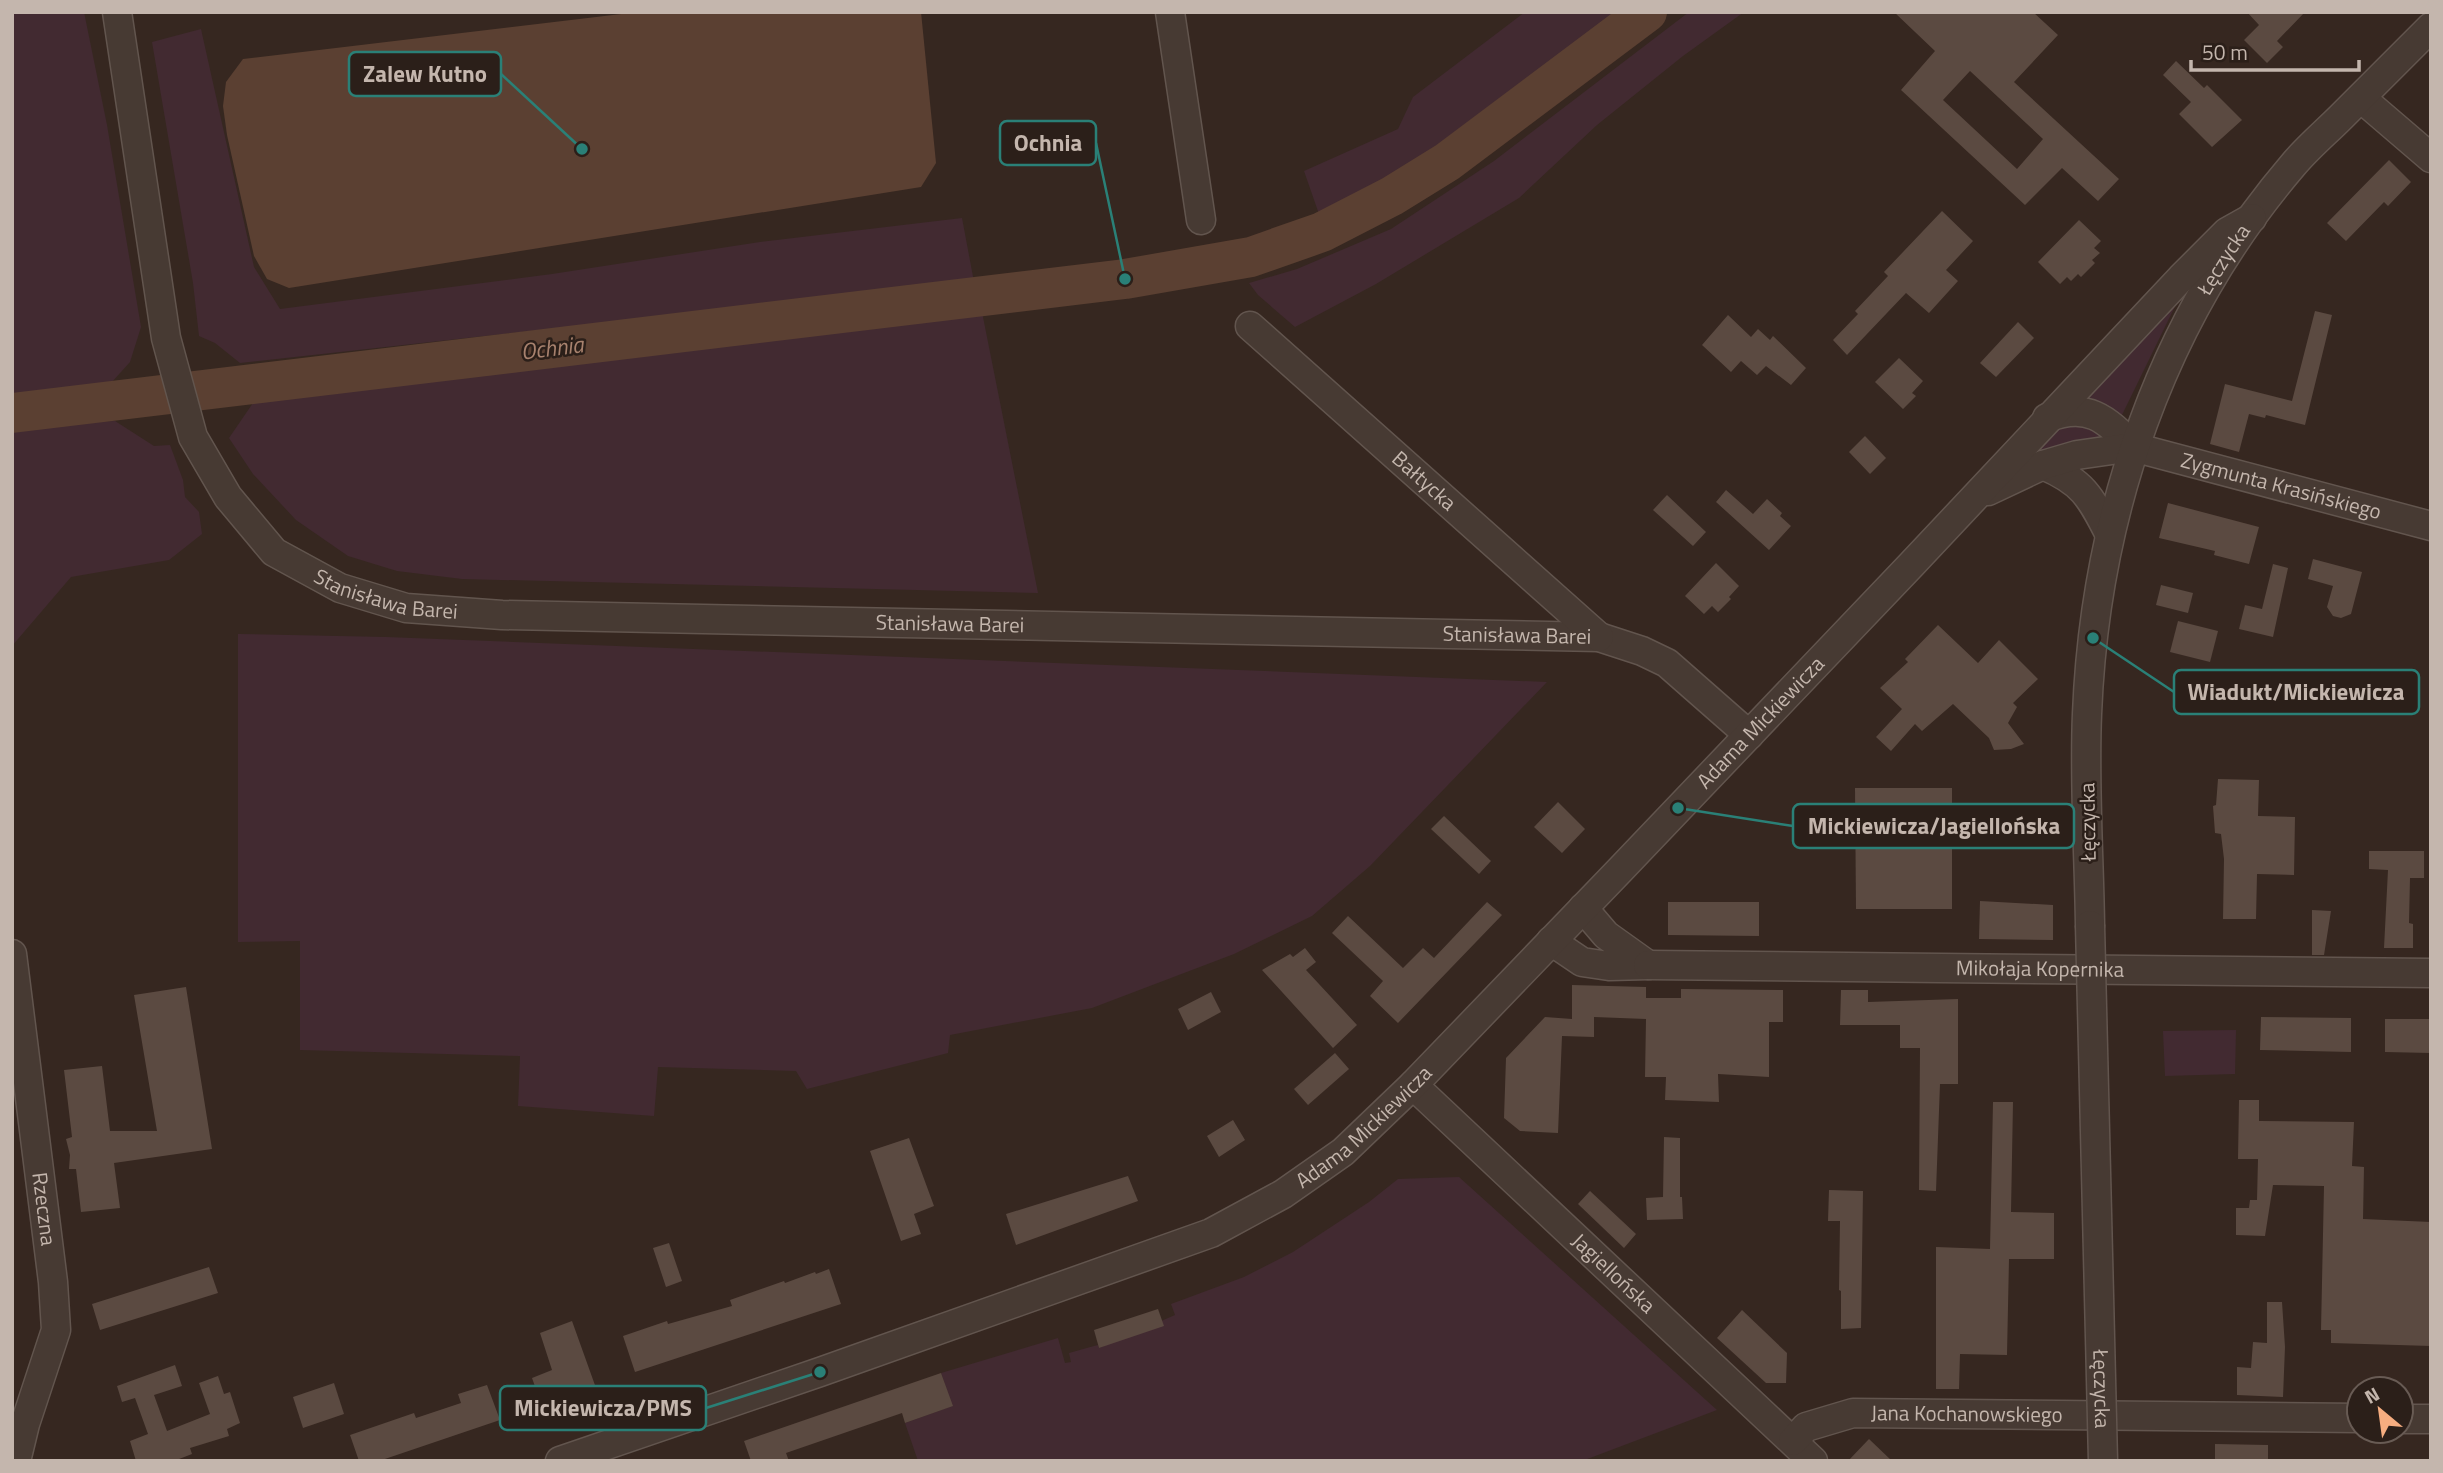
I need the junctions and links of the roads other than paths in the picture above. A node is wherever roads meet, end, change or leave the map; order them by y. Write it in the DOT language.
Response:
graph roads {
  1 [pos="117,12"];
  2 [pos="1170,12"];
  3 [pos="2431,27"];
  4 [pos="2361,98"];
  5 [pos="2431,158"];
  6 [pos="2252,218"];
  7 [pos="1201,220"];
  8 [pos="1250,326"];
  9 [pos="2047,418"];
  10 [pos="2133,447"];
  11 [pos="2043,465"];
  12 [pos="1973,499"];
  13 [pos="2431,526"];
  14 [pos="2109,533"];
  15 [pos="1599,637"];
  16 [pos="1749,735"];
  17 [pos="1583,908"];
  18 [pos="1551,941"];
  19 [pos="12,954"];
  20 [pos="1648,965"];
  21 [pos="2431,973"];
  22 [pos="1413,1085"];
  23 [pos="2345,1418"];
  24 [pos="1793,1441"];
  25 [pos="16,1461"];
  26 [pos="560,1461"];
  27 [pos="1813,1461"];
  28 [pos="2103,1461"];
  1 -- 15 [label="street, Stanisława Barei"];
  2 -- 7 [label="street"];
  3 -- 4 [label="street, Adama Mickiewicza"];
  4 -- 5 [label="street"];
  4 -- 6 [label="street, Adama Mickiewicza"];
  6 -- 9 [label="street, Adama Mickiewicza"];
  6 -- 10 [label="street, Łęczycka"];
  8 -- 15 [label="street, Bałtycka"];
  9 -- 10 [label="street"];
  9 -- 12 [label="street, Adama Mickiewicza"];
  10 -- 11 [label="street, Adama Mickiewicza"];
  10 -- 13 [label="street, Zygmunta Krasińskiego"];
  10 -- 14 [label="street, Łęczycka"];
  11 -- 12 [label="street, Adama Mickiewicza"];
  11 -- 14 [label="street"];
  12 -- 16 [label="street, Adama Mickiewicza"];
  14 -- 28 [label="street, Łęczycka, bridge"];
  15 -- 16 [label="street, Stanisława Barei"];
  16 -- 17 [label="street, Adama Mickiewicza"];
  17 -- 18 [label="street, Adama Mickiewicza"];
  17 -- 20 [label="street"];
  18 -- 20 [label="street, Mikołaja Kopernika"];
  18 -- 22 [label="street, Adama Mickiewicza"];
  19 -- 25 [label="street, Rzeczna"];
  20 -- 21 [label="street, Mikołaja Kopernika"];
  22 -- 24 [label="street, Jagiellońska"];
  22 -- 26 [label="street, Adama Mickiewicza"];
  23 -- 24 [label="street, Jana Kochanowskiego"];
  24 -- 27 [label="street, Jagiellońska"];
}
